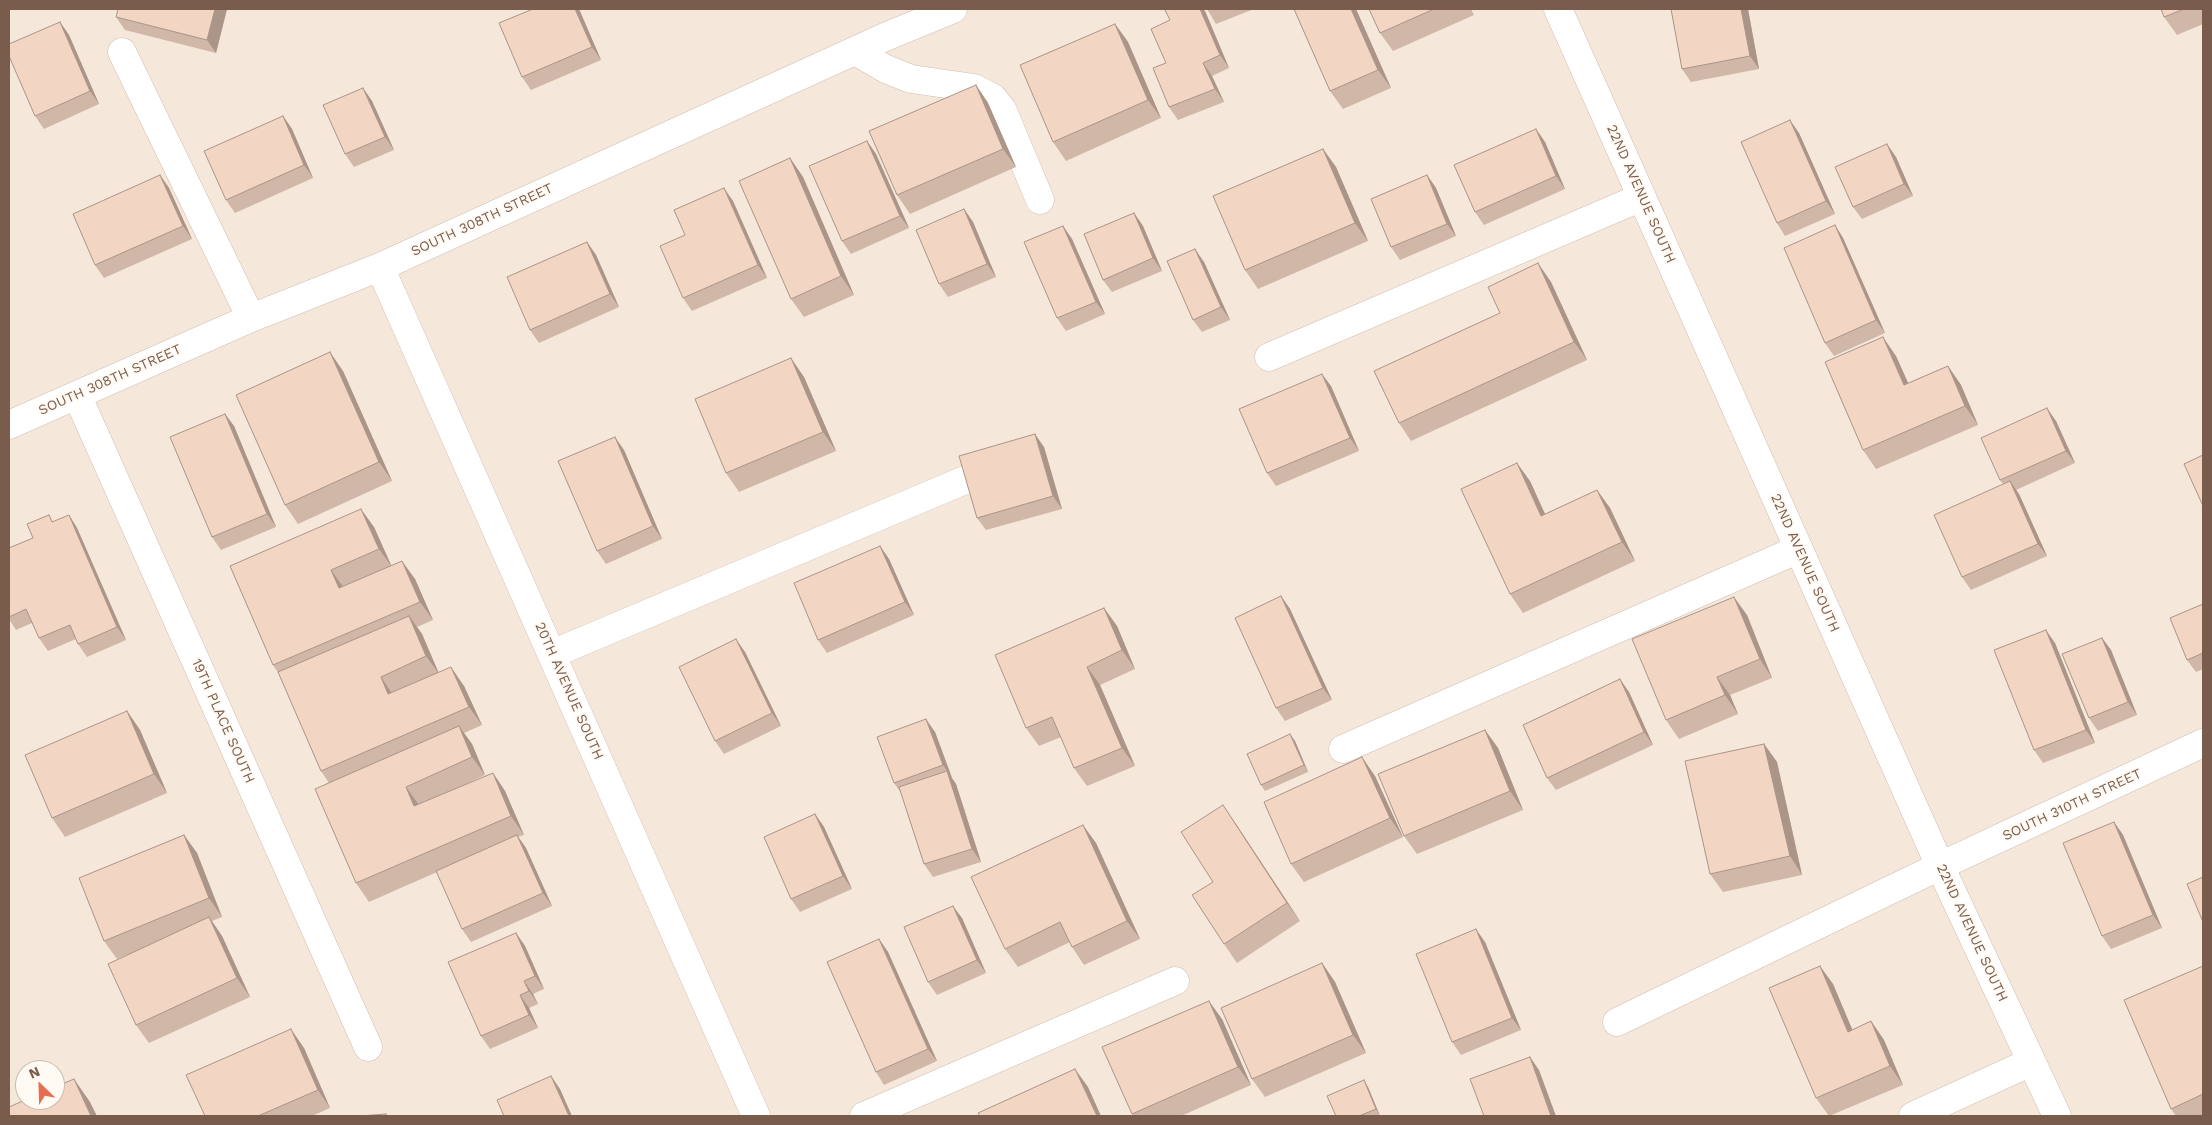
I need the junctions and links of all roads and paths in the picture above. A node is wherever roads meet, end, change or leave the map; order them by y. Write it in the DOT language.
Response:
graph roads {
  1 [pos="953,9"];
  2 [pos="1558,9"];
  3 [pos="122,52"];
  4 [pos="855,52"];
  5 [pos="1642,197"];
  6 [pos="1040,200"];
  7 [pos="380,267"];
  8 [pos="251,318"];
  9 [pos="1269,357"];
  10 [pos="77,395"];
  11 [pos="9,425"];
  12 [pos="966,480"];
  13 [pos="1799,549"];
  14 [pos="552,654"];
  15 [pos="2203,743"];
  16 [pos="1343,749"];
  17 [pos="1940,866"];
  18 [pos="1175,981"];
  19 [pos="1617,1022"];
  20 [pos="368,1047"];
  21 [pos="2032,1062"];
  22 [pos="756,1116"];
  23 [pos="864,1116"];
  24 [pos="1913,1116"];
  25 [pos="2057,1116"];
  1 -- 4 [label="street, SOUTH 308TH STREET"];
  2 -- 5 [label="street, 22ND AVENUE SOUTH"];
  3 -- 8 [label="street"];
  4 -- 6 [label="street"];
  4 -- 7 [label="street, SOUTH 308TH STREET"];
  5 -- 9 [label="street"];
  5 -- 13 [label="street, 22ND AVENUE SOUTH"];
  7 -- 8 [label="street, SOUTH 308TH STREET"];
  7 -- 14 [label="street, 20TH AVENUE SOUTH"];
  8 -- 10 [label="street, SOUTH 308TH STREET"];
  10 -- 11 [label="street, SOUTH 308TH STREET"];
  10 -- 20 [label="street, 19TH PLACE SOUTH"];
  12 -- 14 [label="street"];
  13 -- 16 [label="street"];
  13 -- 17 [label="street, 22ND AVENUE SOUTH"];
  14 -- 22 [label="street, 20TH AVENUE SOUTH"];
  15 -- 17 [label="street, SOUTH 310TH STREET"];
  17 -- 19 [label="street, SOUTH 310TH STREET"];
  17 -- 21 [label="street, 22ND AVENUE SOUTH"];
  18 -- 23 [label="street"];
  21 -- 24 [label="street"];
  21 -- 25 [label="street, 22ND AVENUE SOUTH"];
}
